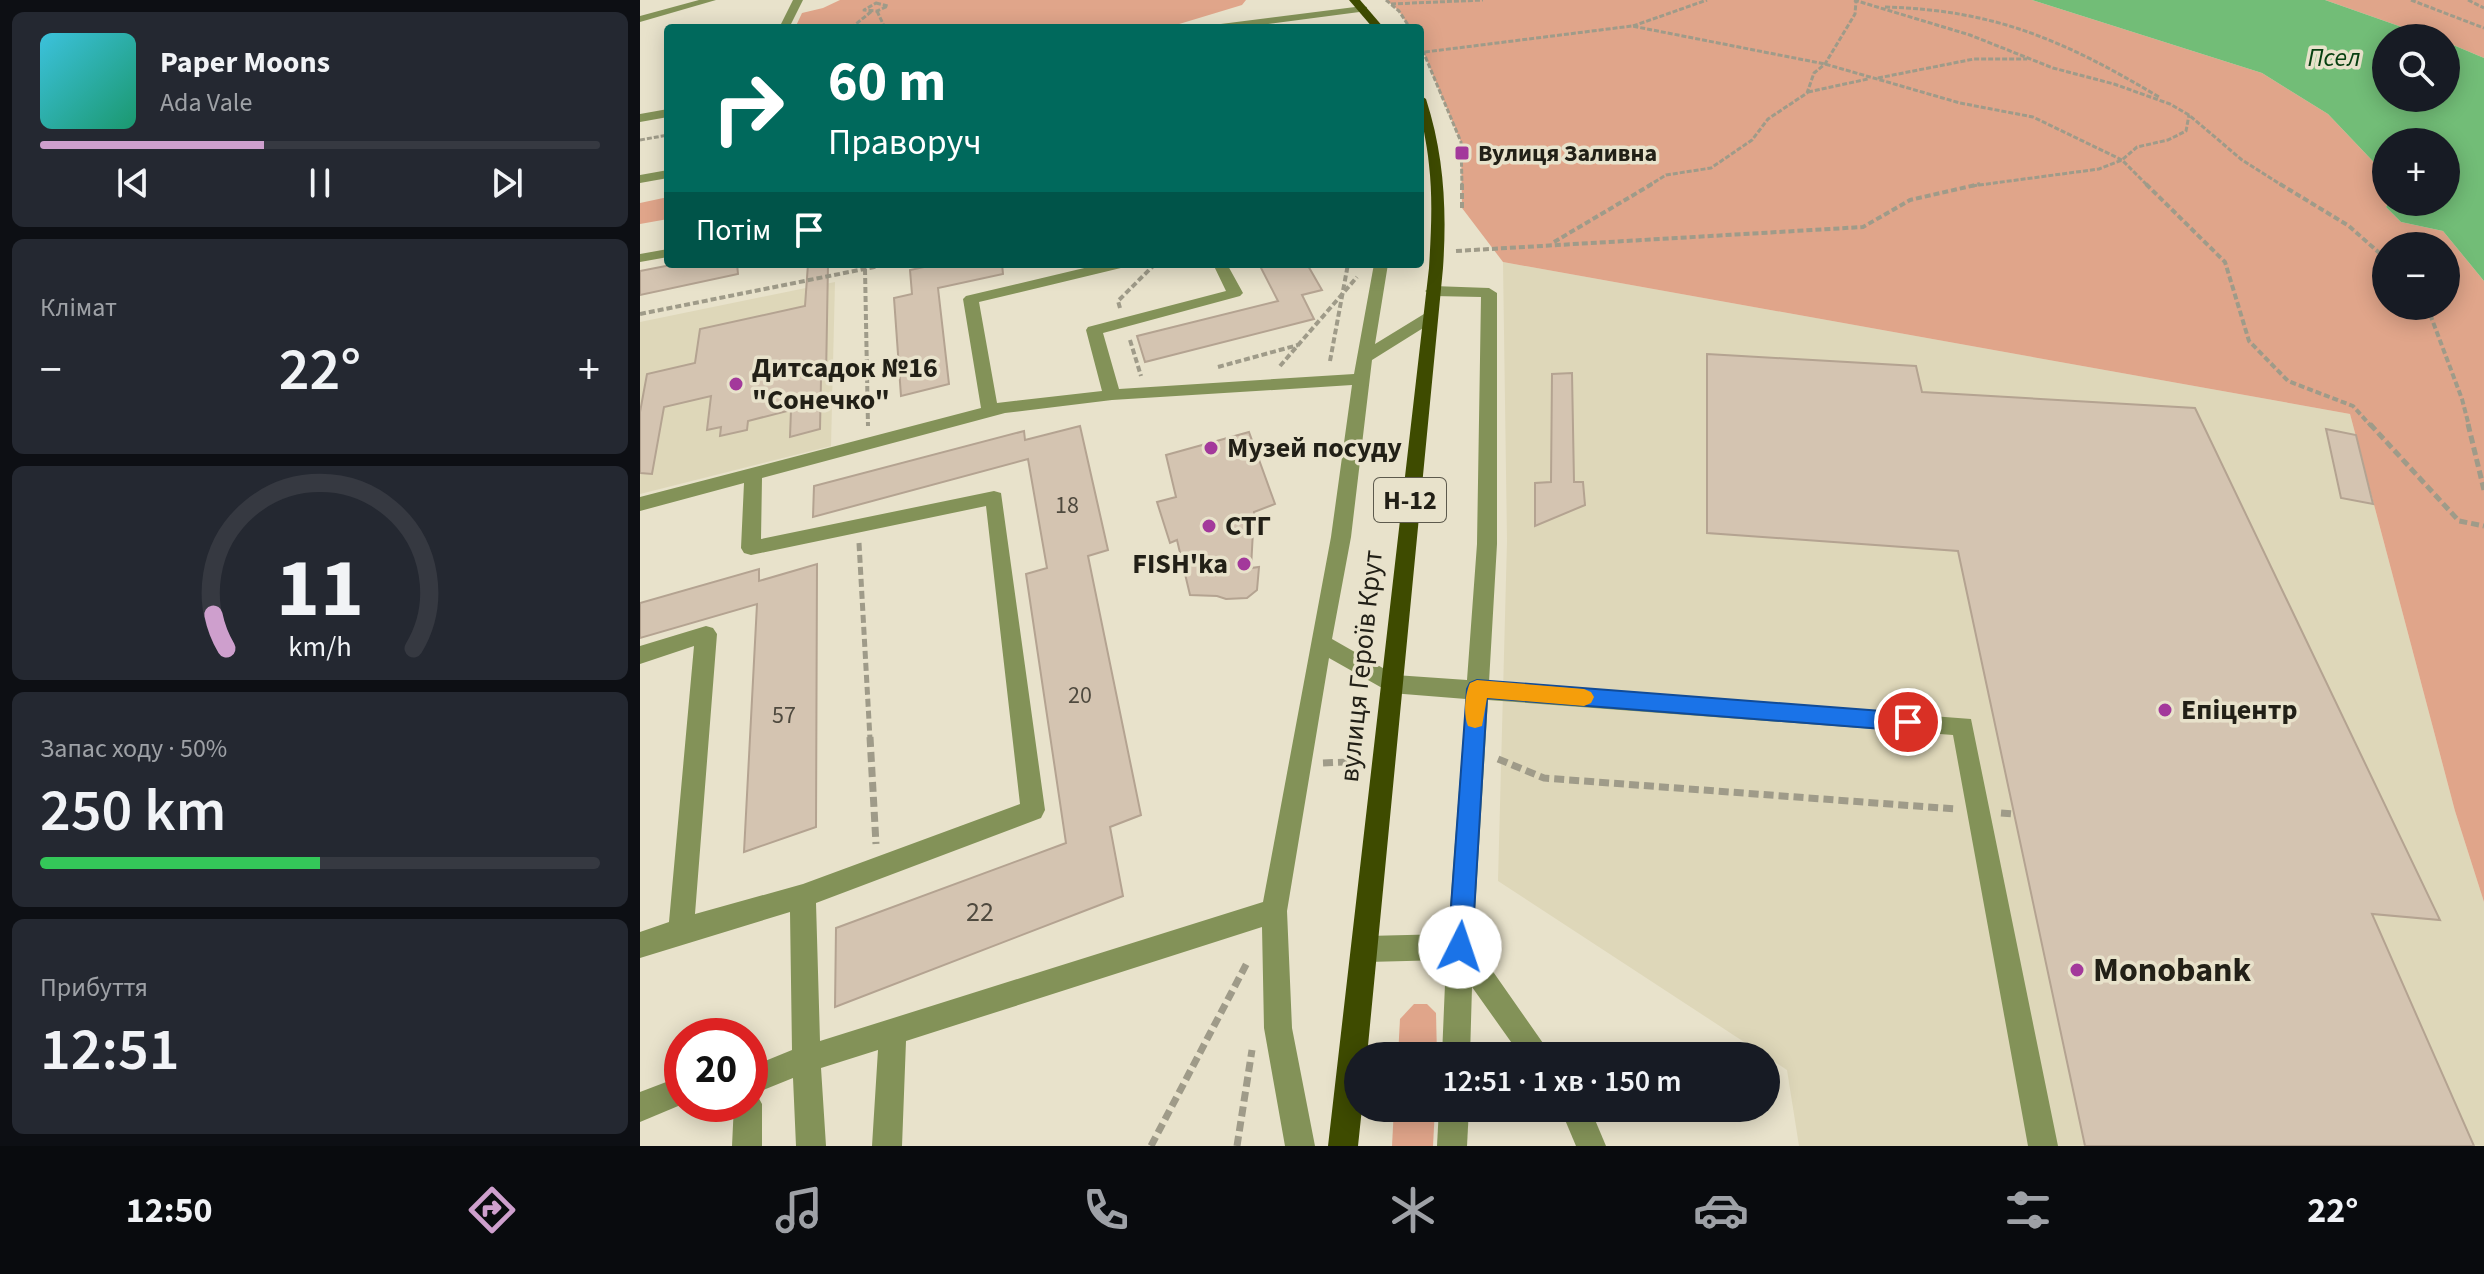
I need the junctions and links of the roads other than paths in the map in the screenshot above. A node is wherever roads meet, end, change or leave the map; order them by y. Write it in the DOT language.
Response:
graph roads {
  1 [pos="711,0"];
  2 [pos="798,0"];
  3 [pos="1358,4"];
  4 [pos="1332,13"];
  5 [pos="640,19"];
  6 [pos="786,24"];
  7 [pos="1245,24"];
  8 [pos="1337,24"];
  9 [pos="1376,24"];
  10 [pos="1424,110"];
  11 [pos="664,114"];
  12 [pos="640,118"];
  13 [pos="664,175"];
  14 [pos="640,179"];
  15 [pos="664,254"];
  16 [pos="640,258"];
  17 [pos="1103,268"];
  18 [pos="1222,268"];
  19 [pos="1380,268"];
  20 [pos="1433,291"];
  21 [pos="1430,317"];
  22 [pos="1366,357"];
  23 [pos="1361,379"];
  24 [pos="1112,395"];
  25 [pos="990,411"];
  26 [pos="753,474"];
  27 [pos="640,504"];
  28 [pos="1321,643"];
  29 [pos="640,655"];
  30 [pos="1391,684"];
  31 [pos="1477,689"];
  32 [pos="803,896"];
  33 [pos="1274,911"];
  34 [pos="681,931"];
  35 [pos="640,945"];
  36 [pos="1460,947"];
  37 [pos="1367,949"];
  38 [pos="893,1031"];
  39 [pos="1457,1042"];
  40 [pos="1528,1042"];
  41 [pos="806,1059"];
  42 [pos="768,1074"];
  43 [pos="664,1097"];
  44 [pos="640,1107"];
  45 [pos="748,1122"];
  46 [pos="1453,1122"];
  47 [pos="1581,1122"];
  48 [pos="747,1146"];
  49 [pos="811,1146"];
  50 [pos="887,1146"];
  51 [pos="1300,1146"];
  52 [pos="1343,1146"];
  53 [pos="1452,1146"];
  54 [pos="1591,1146"];
  55 [pos="2043,1146"];
  1 -- 5 [label="street"];
  2 -- 6 [label="street"];
  3 -- 4 [label="street"];
  3 -- 9 [label="main road"];
  4 -- 7 [label="street"];
  4 -- 8 [label="street"];
  10 -- 20 [label="main road, вулиця Героїв Крут / Н-12"];
  11 -- 12 [label="street"];
  13 -- 14 [label="street"];
  15 -- 16 [label="street"];
  17 -- 25 [label="street"];
  18 -- 24 [label="street"];
  19 -- 22 [label="street"];
  20 -- 21 [label="main road, вулиця Героїв Крут / Н-12"];
  20 -- 31 [label="street"];
  21 -- 22 [label="street"];
  21 -- 30 [label="main road, вулиця Героїв Крут / Н-12"];
  22 -- 23 [label="street"];
  23 -- 24 [label="street"];
  23 -- 28 [label="street"];
  24 -- 25 [label="street"];
  25 -- 26 [label="street"];
  26 -- 27 [label="street"];
  26 -- 32 [label="street"];
  28 -- 30 [label="street"];
  28 -- 33 [label="street"];
  29 -- 34 [label="street"];
  30 -- 31 [label="street"];
  30 -- 37 [label="main road, вулиця Героїв Крут / Н-12"];
  31 -- 36 [label="street"];
  31 -- 55 [label="street"];
  32 -- 34 [label="street"];
  32 -- 41 [label="street"];
  33 -- 38 [label="street"];
  33 -- 51 [label="street"];
  34 -- 35 [label="street"];
  36 -- 37 [label="street"];
  36 -- 39 [label="street"];
  36 -- 40 [label="street"];
  37 -- 52 [label="main road, вулиця Героїв Крут / Н-12"];
  38 -- 41 [label="street"];
  38 -- 50 [label="street"];
  41 -- 42 [label="street"];
  41 -- 49 [label="street"];
  43 -- 44 [label="street"];
  45 -- 48 [label="street"];
  46 -- 53 [label="street"];
  47 -- 54 [label="street"];
}
